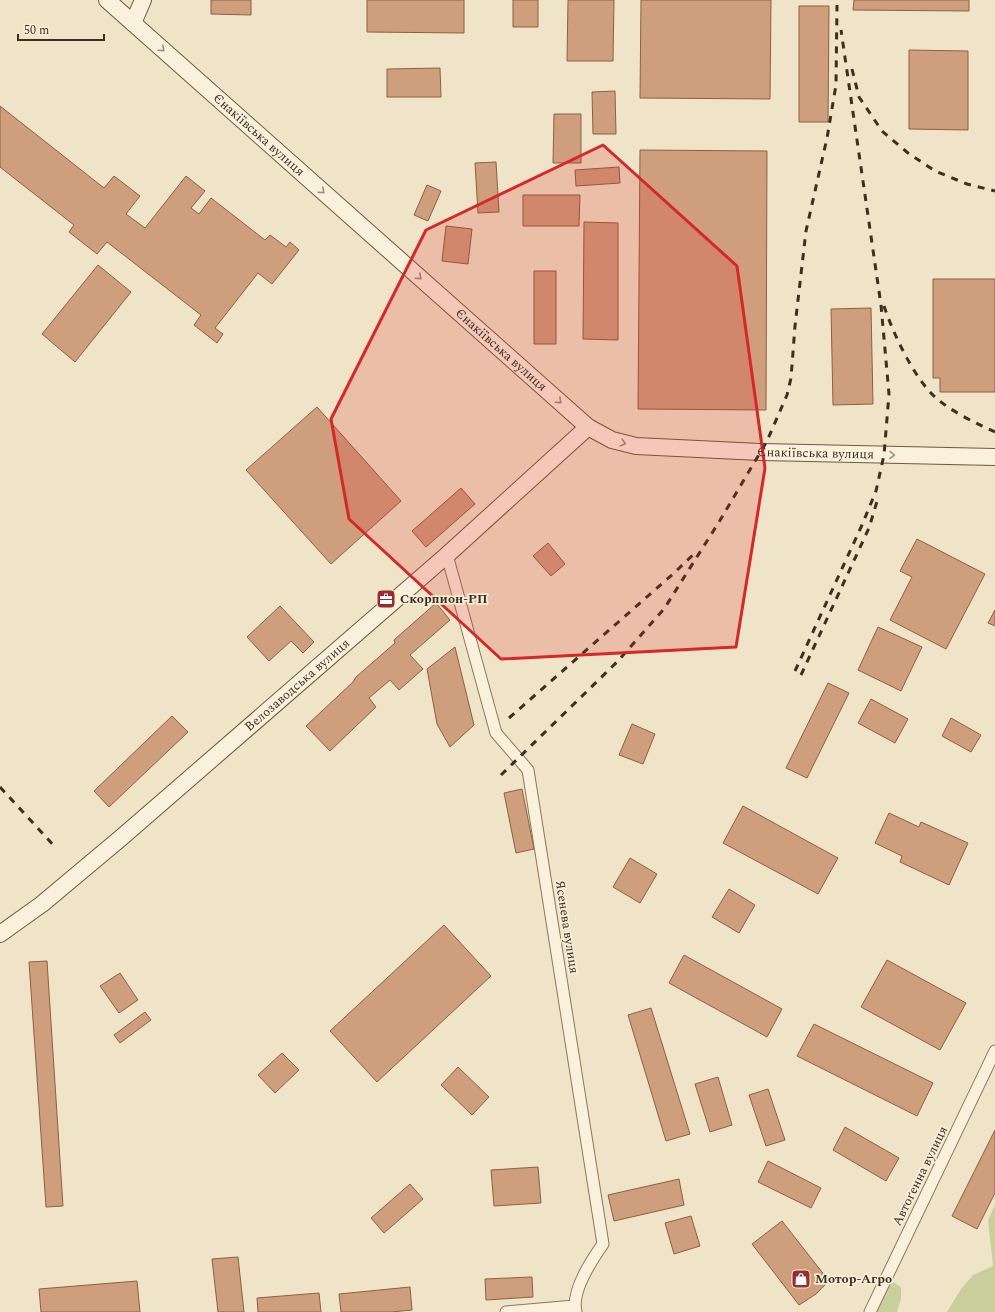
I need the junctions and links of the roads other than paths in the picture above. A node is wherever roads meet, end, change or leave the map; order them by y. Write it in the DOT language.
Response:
graph roads {
  1 [pos="107,0"];
  2 [pos="143,0"];
  3 [pos="133,23"];
  4 [pos="588,427"];
  5 [pos="995,457"];
  6 [pos="448,555"];
  7 [pos="0,934"];
  8 [pos="995,1051"];
  9 [pos="575,1309"];
  10 [pos="506,1312"];
  11 [pos="870,1312"];
  1 -- 3 [label="street, Єнакіївська вулиця"];
  2 -- 3 [label="street"];
  3 -- 4 [label="street, Єнакіївська вулиця, one-way"];
  4 -- 5 [label="street, Єнакіївська вулиця, one-way"];
  4 -- 6 [label="street, Велозаводська вулиця"];
  6 -- 7 [label="street, Велозаводська вулиця"];
  6 -- 9 [label="street, Ясенева вулиця"];
  8 -- 11 [label="street, Автоґенна вулиця"];
  9 -- 10 [label="street"];
}
